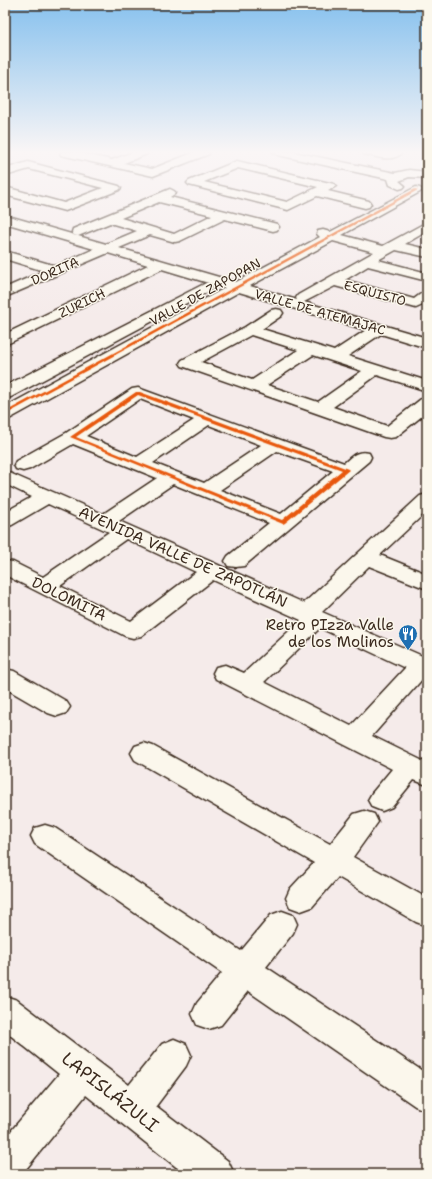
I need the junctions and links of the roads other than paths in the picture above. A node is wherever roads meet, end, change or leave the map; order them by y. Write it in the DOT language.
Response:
graph roads {
  1 [pos="66,207"];
  2 [pos="137,207"];
  3 [pos="192,207"];
  4 [pos="286,207"];
  5 [pos="359,207"];
  6 [pos="385,207"];
  7 [pos="274,213"];
  8 [pos="346,214"];
  9 [pos="223,215"];
  10 [pos="5,219"];
  11 [pos="37,219"];
  12 [pos="110,219"];
  13 [pos="273,227"];
  14 [pos="426,228"];
  15 [pos="150,230"];
  16 [pos="314,231"];
  17 [pos="78,232"];
  18 [pos="330,232"];
  19 [pos="175,238"];
  20 [pos="192,244"];
  21 [pos="105,249"];
  22 [pos="390,249"];
  23 [pos="427,253"];
  24 [pos="5,255"];
  25 [pos="368,262"];
  26 [pos="160,265"];
  27 [pos="56,270"];
  28 [pos="427,277"];
  29 [pos="233,281"];
  30 [pos="333,281"];
  31 [pos="216,282"];
  32 [pos="5,293"];
  33 [pos="303,298"];
  34 [pos="421,300"];
  35 [pos="276,313"];
  36 [pos="151,316"];
  37 [pos="172,323"];
  38 [pos="392,323"];
  39 [pos="250,330"];
  40 [pos="5,340"];
  41 [pos="427,344"];
  42 [pos="311,349"];
  43 [pos="341,359"];
  44 [pos="188,363"];
  45 [pos="375,369"];
  46 [pos="172,372"];
  47 [pos="155,382"];
  48 [pos="253,386"];
  49 [pos="427,386"];
  50 [pos="5,393"];
  51 [pos="138,393"];
  52 [pos="427,403"];
  53 [pos="320,408"];
  54 [pos="5,414"];
  55 [pos="207,419"];
  56 [pos="390,433"];
  57 [pos="72,437"];
  58 [pos="274,444"];
  59 [pos="139,464"];
  60 [pos="23,465"];
  61 [pos="346,470"];
  62 [pos="5,477"];
  63 [pos="171,477"];
  64 [pos="206,491"];
  65 [pos="47,496"];
  66 [pos="427,500"];
  67 [pos="5,521"];
  68 [pos="104,522"];
  69 [pos="283,522"];
  70 [pos="124,531"];
  71 [pos="366,557"];
  72 [pos="236,561"];
  73 [pos="6,568"];
  74 [pos="212,570"];
  75 [pos="427,582"];
  76 [pos="44,587"];
  77 [pos="312,615"];
  78 [pos="424,666"];
  79 [pos="225,673"];
  80 [pos="5,677"];
  81 [pos="248,684"];
  82 [pos="57,708"];
  83 [pos="355,738"];
  84 [pos="144,753"];
  85 [pos="418,771"];
  86 [pos="382,800"];
  87 [pos="364,822"];
  88 [pos="45,836"];
  89 [pos="334,861"];
  90 [pos="301,898"];
  91 [pos="427,913"];
  92 [pos="282,924"];
  93 [pos="245,971"];
  94 [pos="5,1011"];
  95 [pos="209,1014"];
  96 [pos="174,1056"];
  97 [pos="83,1072"];
  98 [pos="427,1094"];
  99 [pos="132,1109"];
  100 [pos="5,1166"];
  101 [pos="215,1174"];
  1 -- 11 [label="street"];
  2 -- 12 [label="street"];
  3 -- 9 [label="street"];
  4 -- 7 [label="street"];
  5 -- 8 [label="street"];
  6 -- 18 [label="street, VALLE DE ZAPOPAN"];
  9 -- 13 [label="street"];
  9 -- 19 [label="street"];
  10 -- 21 [label="street, VALLE DE ATEMAJAC"];
  12 -- 15 [label="street"];
  12 -- 17 [label="street"];
  14 -- 22 [label="street, ESQUISTO"];
  15 -- 19 [label="street"];
  15 -- 21 [label="street, DORITA"];
  16 -- 18 [label="street, VALLE DE ZAPOPAN"];
  18 -- 22 [label="street"];
  18 -- 29 [label="street, VALLE DE ZAPOPAN"];
  19 -- 20 [label="street"];
  21 -- 26 [label="street, VALLE DE ATEMAJAC"];
  21 -- 27 [label="street, DORITA"];
  22 -- 23 [label="street"];
  22 -- 25 [label="street, ESQUISTO"];
  24 -- 27 [label="street"];
  25 -- 28 [label="street"];
  25 -- 30 [label="street, ESQUISTO"];
  26 -- 31 [label="street, VALLE DE ATEMAJAC"];
  26 -- 40 [label="street, ZURICH"];
  27 -- 32 [label="street, DORITA"];
  29 -- 31 [label="street, VALLE DE ATEMAJAC"];
  29 -- 37 [label="street, VALLE DE ZAPOPAN"];
  29 -- 38 [label="street, VALLE DE ATEMAJAC"];
  30 -- 33 [label="street"];
  30 -- 34 [label="street, ESQUISTO"];
  31 -- 36 [label="street, VALLE DE ZAPOPAN"];
  34 -- 38 [label="street"];
  35 -- 39 [label="street"];
  36 -- 37 [label="street"];
  36 -- 50 [label="street, VALLE DE ZAPOPAN"];
  37 -- 54 [label="street, VALLE DE ZAPOPAN"];
  38 -- 41 [label="street, VALLE DE ATEMAJAC"];
  38 -- 43 [label="street"];
  39 -- 42 [label="street"];
  39 -- 44 [label="street"];
  42 -- 43 [label="street"];
  42 -- 48 [label="street"];
  43 -- 45 [label="street"];
  44 -- 46 [label="street"];
  44 -- 48 [label="street"];
  45 -- 49 [label="street"];
  45 -- 53 [label="street"];
  47 -- 51 [label="street"];
  48 -- 53 [label="street"];
  51 -- 55 [label="street"];
  51 -- 57 [label="street"];
  52 -- 56 [label="street"];
  53 -- 56 [label="street"];
  55 -- 58 [label="street"];
  55 -- 59 [label="street"];
  56 -- 61 [label="street"];
  57 -- 59 [label="street"];
  57 -- 60 [label="street"];
  58 -- 61 [label="street"];
  58 -- 64 [label="street"];
  59 -- 63 [label="street"];
  61 -- 69 [label="street"];
  62 -- 65 [label="street, AVENIDA VALLE DE ZAPOTLÁN"];
  63 -- 64 [label="street"];
  63 -- 68 [label="street"];
  64 -- 69 [label="street"];
  65 -- 67 [label="street"];
  65 -- 68 [label="street, AVENIDA VALLE DE ZAPOTLÁN"];
  66 -- 71 [label="street"];
  68 -- 70 [label="street, AVENIDA VALLE DE ZAPOTLÁN"];
  69 -- 72 [label="street"];
  70 -- 74 [label="street, AVENIDA VALLE DE ZAPOTLÁN"];
  70 -- 76 [label="street"];
  71 -- 75 [label="street"];
  71 -- 77 [label="street"];
  73 -- 76 [label="street, DOLOMITA"];
  74 -- 76 [label="street, DOLOMITA"];
  74 -- 77 [label="street, AVENIDA VALLE DE ZAPOTLÁN"];
  77 -- 78 [label="street, AVENIDA VALLE DE ZAPOTLÁN"];
  77 -- 81 [label="street"];
  78 -- 83 [label="street"];
  79 -- 81 [label="street"];
  80 -- 82 [label="street"];
  81 -- 83 [label="street"];
  83 -- 85 [label="street"];
  84 -- 89 [label="street"];
  85 -- 86 [label="street"];
  87 -- 89 [label="street"];
  88 -- 93 [label="street"];
  89 -- 90 [label="street"];
  89 -- 91 [label="street"];
  92 -- 93 [label="street"];
  93 -- 95 [label="street"];
  93 -- 98 [label="street"];
  94 -- 97 [label="street, LAPISLÁZULI"];
  96 -- 99 [label="street"];
  97 -- 99 [label="street, LAPISLÁZULI"];
  97 -- 100 [label="street"];
  99 -- 101 [label="street, LAPISLÁZULI"];
}
